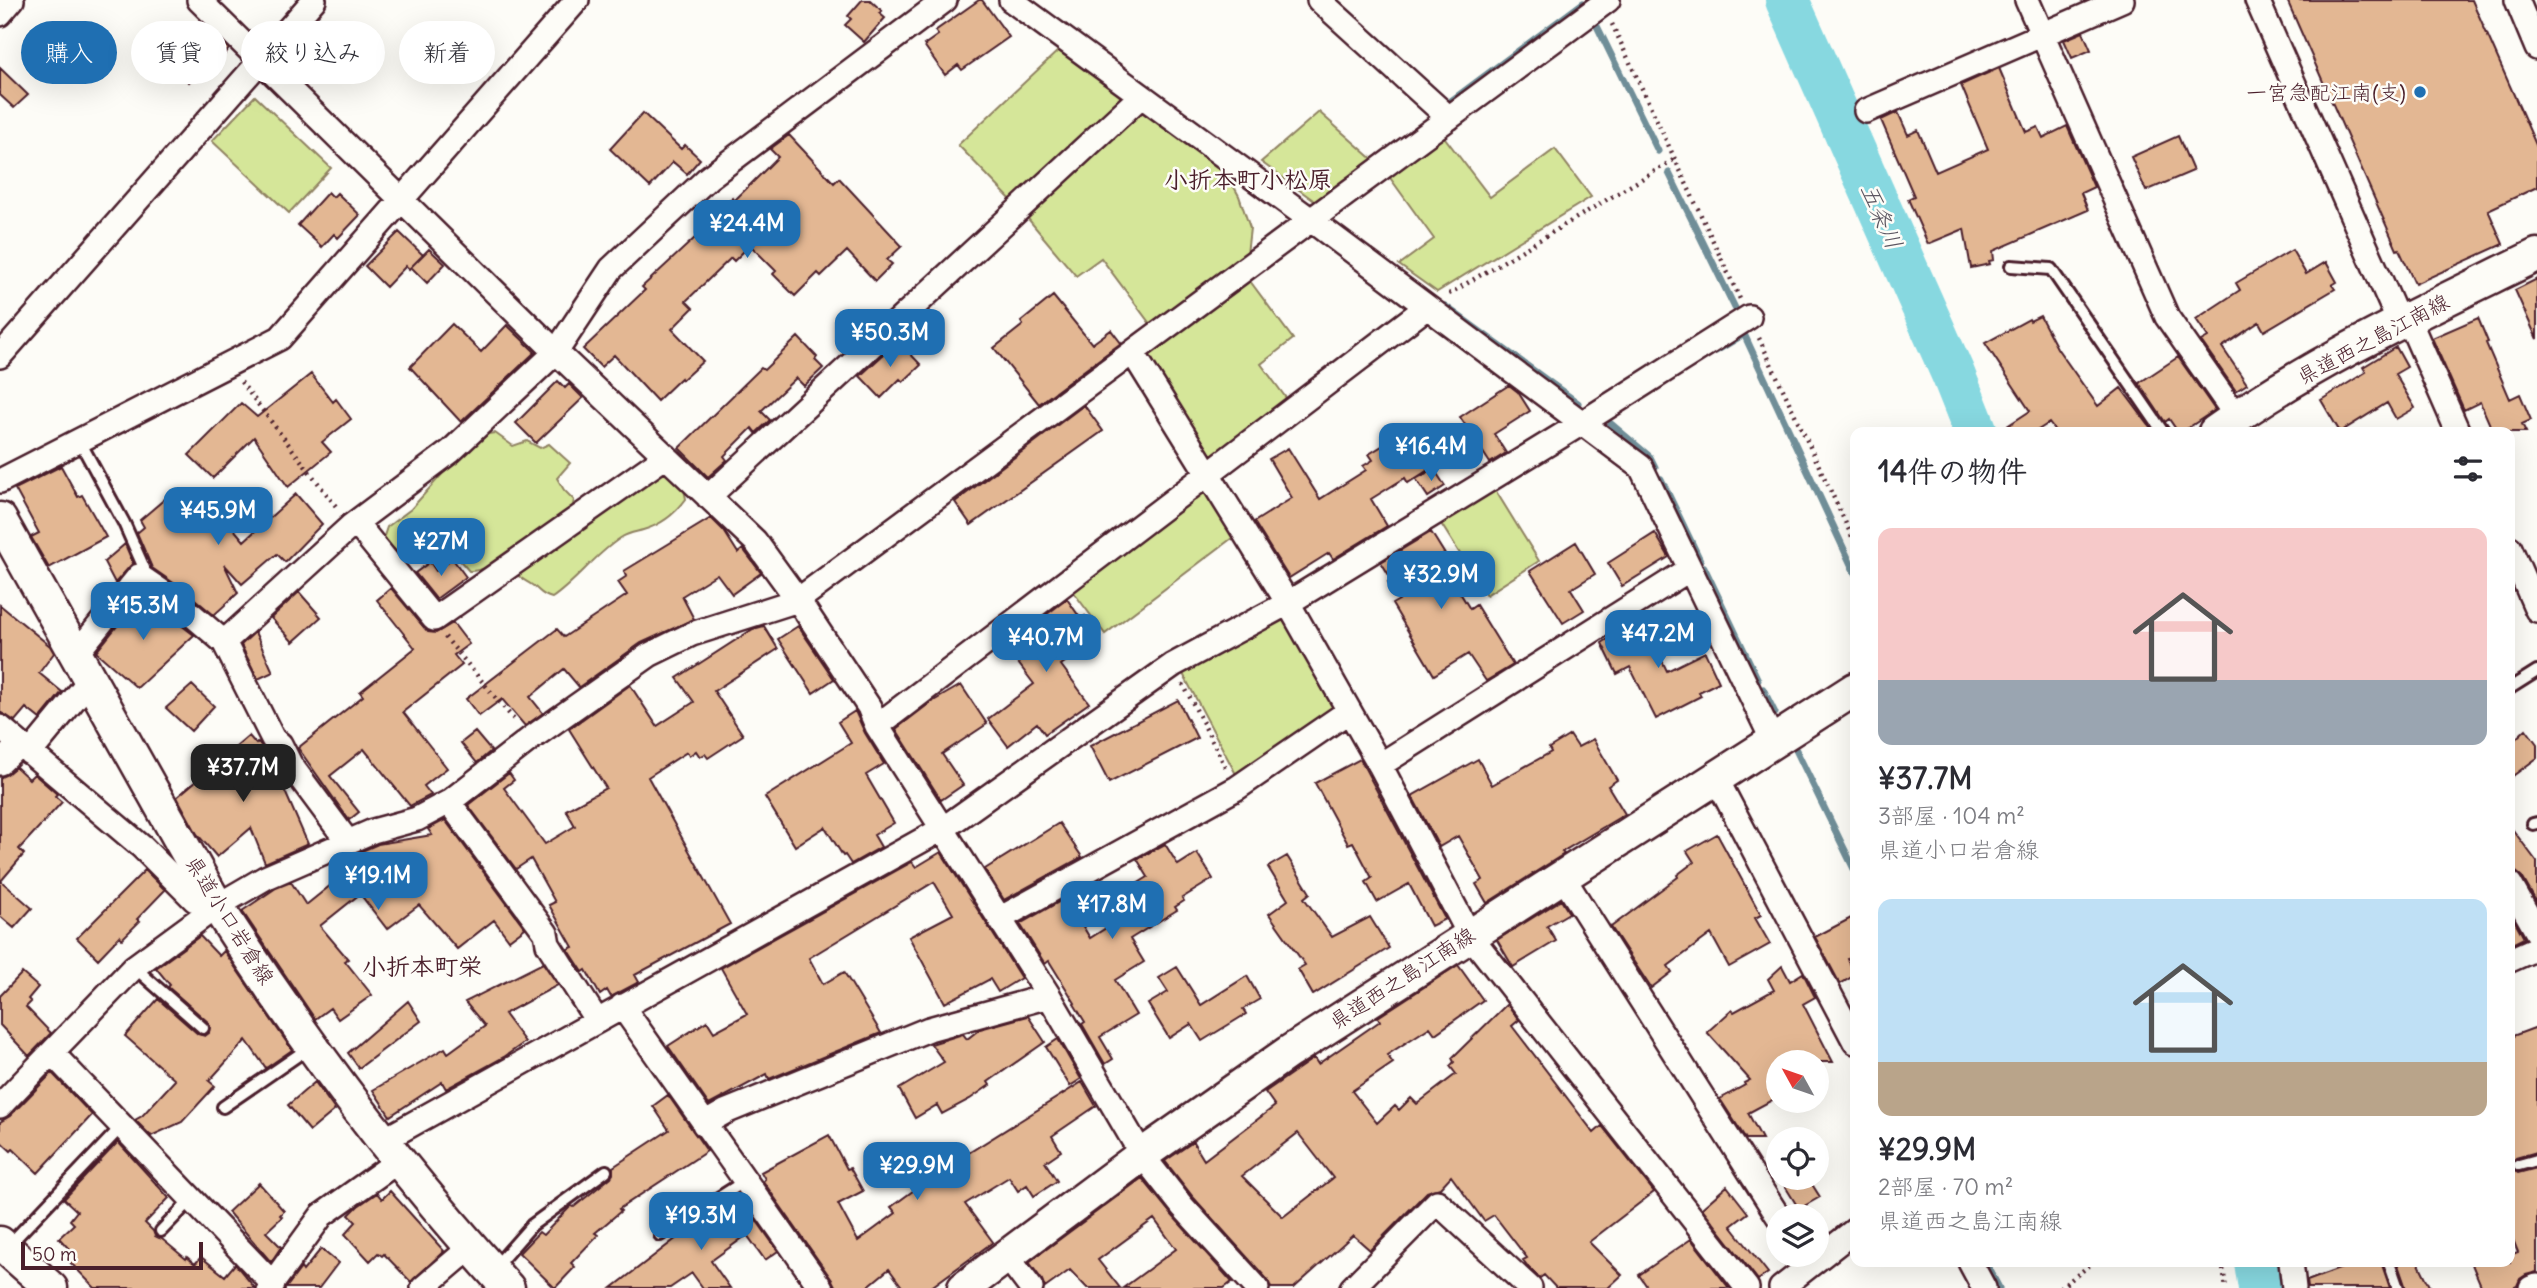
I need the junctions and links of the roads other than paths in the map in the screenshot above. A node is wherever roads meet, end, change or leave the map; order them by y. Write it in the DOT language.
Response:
graph roads {
  1 [pos="12,0"];
  2 [pos="199,0"];
  3 [pos="314,0"];
  4 [pos="577,0"];
  5 [pos="945,0"];
  6 [pos="1011,0"];
  7 [pos="1320,0"];
  8 [pos="2027,0"];
  9 [pos="2122,0"];
  10 [pos="2257,0"];
  11 [pos="2517,0"];
  12 [pos="1605,2"];
  13 [pos="0,13"];
  14 [pos="296,21"];
  15 [pos="2042,35"];
  16 [pos="241,41"];
  17 [pos="2537,48"];
  18 [pos="241,84"];
  19 [pos="284,84"];
  20 [pos="1141,96"];
  21 [pos="1866,111"];
  22 [pos="1449,118"];
  23 [pos="402,200"];
  24 [pos="1311,220"];
  25 [pos="2537,255"];
  26 [pos="2011,266"];
  27 [pos="1427,307"];
  28 [pos="1749,317"];
  29 [pos="2403,320"];
  30 [pos="556,352"];
  31 [pos="1133,352"];
  32 [pos="0,356"];
  33 [pos="1582,423"];
  34 [pos="2226,425"];
  35 [pos="2160,427"];
  36 [pos="2456,427"];
  37 [pos="79,440"];
  38 [pos="666,456"];
  39 [pos="1208,474"];
  40 [pos="0,481"];
  41 [pos="708,497"];
  42 [pos="0,519"];
  43 [pos="354,524"];
  44 [pos="2515,559"];
  45 [pos="1690,569"];
  46 [pos="139,576"];
  47 [pos="798,600"];
  48 [pos="1288,603"];
  49 [pos="2537,610"];
  50 [pos="225,642"];
  51 [pos="83,667"];
  52 [pos="2537,671"];
  53 [pos="2515,685"];
  54 [pos="1850,693"];
  55 [pos="1349,711"];
  56 [pos="877,726"];
  57 [pos="0,727"];
  58 [pos="1773,741"];
  59 [pos="25,748"];
  60 [pos="0,764"];
  61 [pos="1380,765"];
  62 [pos="1716,778"];
  63 [pos="449,802"];
  64 [pos="944,828"];
  65 [pos="348,842"];
  66 [pos="1563,877"];
  67 [pos="2515,893"];
  68 [pos="217,906"];
  69 [pos="1001,918"];
  70 [pos="1469,934"];
  71 [pos="2537,934"];
  72 [pos="2515,955"];
  73 [pos="134,967"];
  74 [pos="1049,996"];
  75 [pos="622,1006"];
  76 [pos="597,1021"];
  77 [pos="203,1028"];
  78 [pos="1850,1033"];
  79 [pos="313,1044"];
  80 [pos="52,1054"];
  81 [pos="0,1106"];
  82 [pos="223,1107"];
  83 [pos="704,1124"];
  84 [pos="122,1126"];
  85 [pos="390,1151"];
  86 [pos="1142,1155"];
  87 [pos="2537,1160"];
  88 [pos="2519,1165"];
  89 [pos="606,1171"];
  90 [pos="745,1181"];
  91 [pos="192,1199"];
  92 [pos="1770,1204"];
  93 [pos="161,1231"];
  94 [pos="1850,1233"];
  95 [pos="660,1235"];
  96 [pos="3,1246"];
  97 [pos="1829,1246"];
  98 [pos="471,1247"];
  99 [pos="1006,1255"];
  100 [pos="1800,1267"];
  101 [pos="1973,1267"];
  102 [pos="2292,1267"];
  103 [pos="2391,1267"];
  104 [pos="500,1279"];
  105 [pos="271,1286"];
  106 [pos="2537,1286"];
  107 [pos="51,1288"];
  108 [pos="424,1288"];
  109 [pos="821,1288"];
  110 [pos="964,1288"];
  111 [pos="1031,1288"];
  112 [pos="1257,1288"];
  113 [pos="1352,1288"];
  114 [pos="1530,1288"];
  115 [pos="1747,1288"];
  116 [pos="1782,1288"];
  117 [pos="1984,1288"];
  118 [pos="2294,1288"];
  119 [pos="2398,1288"];
  120 [pos="2531,1288"];
  1 -- 13 [label="street"];
  2 -- 16 [label="street"];
  3 -- 14 [label="street"];
  4 -- 23 [label="street"];
  5 -- 30 [label="street"];
  6 -- 20 [label="street"];
  7 -- 22 [label="street"];
  8 -- 15 [label="street"];
  9 -- 15 [label="street"];
  10 -- 29 [label="street"];
  11 -- 17 [label="street"];
  12 -- 22 [label="street"];
  15 -- 21 [label="street"];
  15 -- 34 [label="street"];
  18 -- 32 [label="street"];
  19 -- 23 [label="street"];
  20 -- 24 [label="street"];
  20 -- 41 [label="street"];
  22 -- 24 [label="street"];
  23 -- 30 [label="street"];
  23 -- 37 [label="street"];
  24 -- 27 [label="street"];
  24 -- 31 [label="street"];
  25 -- 29 [label="main road, 県道西之島江南線"];
  26 -- 35 [label="lane"];
  27 -- 33 [label="street"];
  27 -- 39 [label="street"];
  28 -- 33 [label="street"];
  29 -- 34 [label="main road, 県道西之島江南線"];
  29 -- 36 [label="street"];
  30 -- 38 [label="street"];
  30 -- 43 [label="street"];
  31 -- 39 [label="street"];
  31 -- 47 [label="street"];
  33 -- 45 [label="street"];
  33 -- 48 [label="street"];
  37 -- 40 [label="street"];
  37 -- 46 [label="lane"];
  38 -- 41 [label="street"];
  38 -- 43 [label="street"];
  39 -- 48 [label="street"];
  39 -- 56 [label="street"];
  41 -- 47 [label="street"];
  42 -- 51 [label="main road, 県道小口岩倉線"];
  43 -- 50 [label="street"];
  44 -- 49 [label="street"];
  45 -- 58 [label="street"];
  45 -- 61 [label="street"];
  46 -- 50 [label="street"];
  46 -- 51 [label="street"];
  47 -- 56 [label="street"];
  47 -- 63 [label="street"];
  48 -- 55 [label="street"];
  48 -- 64 [label="street"];
  50 -- 65 [label="street"];
  51 -- 59 [label="street"];
  51 -- 68 [label="main road, 県道小口岩倉線"];
  52 -- 53 [label="lane"];
  54 -- 58 [label="main road, 県道西之島江南線"];
  55 -- 61 [label="street"];
  55 -- 69 [label="street"];
  56 -- 64 [label="street"];
  57 -- 59 [label="street"];
  58 -- 62 [label="main road, 県道西之島江南線"];
  59 -- 60 [label="street"];
  59 -- 68 [label="street"];
  61 -- 70 [label="street"];
  62 -- 66 [label="main road, 県道西之島江南線"];
  62 -- 78 [label="street"];
  63 -- 65 [label="street"];
  63 -- 76 [label="street"];
  64 -- 69 [label="street"];
  64 -- 75 [label="street"];
  65 -- 68 [label="street"];
  66 -- 70 [label="main road, 県道西之島江南線"];
  66 -- 92 [label="street"];
  67 -- 71 [label="street"];
  68 -- 73 [label="street"];
  68 -- 79 [label="main road, 県道小口岩倉線"];
  69 -- 74 [label="street"];
  70 -- 86 [label="main road, 県道西之島江南線"];
  70 -- 115 [label="street"];
  71 -- 72 [label="street"];
  73 -- 77 [label="lane"];
  73 -- 80 [label="street"];
  74 -- 83 [label="street"];
  74 -- 86 [label="street"];
  75 -- 76 [label="street"];
  75 -- 83 [label="street"];
  76 -- 85 [label="street"];
  79 -- 82 [label="lane"];
  79 -- 85 [label="main road, 県道小口岩倉線"];
  80 -- 81 [label="street"];
  80 -- 84 [label="street"];
  83 -- 90 [label="street"];
  84 -- 91 [label="street"];
  84 -- 96 [label="lane"];
  85 -- 98 [label="main road, 県道小口岩倉線"];
  85 -- 105 [label="street"];
  86 -- 99 [label="main road, 県道西之島江南線"];
  86 -- 112 [label="street"];
  87 -- 88 [label="lane"];
  89 -- 104 [label="lane"];
  90 -- 95 [label="lane"];
  90 -- 109 [label="street"];
  91 -- 93 [label="lane"];
  91 -- 105 [label="street"];
  94 -- 97 [label="street"];
  96 -- 107 [label="main road"];
  98 -- 104 [label="main road, 県道小口岩倉線"];
  98 -- 108 [label="street"];
  99 -- 110 [label="main road, 県道西之島江南線"];
  99 -- 111 [label="street"];
  100 -- 116 [label="street"];
  101 -- 117 [label="street"];
  102 -- 118 [label="street"];
  103 -- 119 [label="lane"];
  106 -- 120 [label="street"];
  113 -- 114 [label="street"];
}
